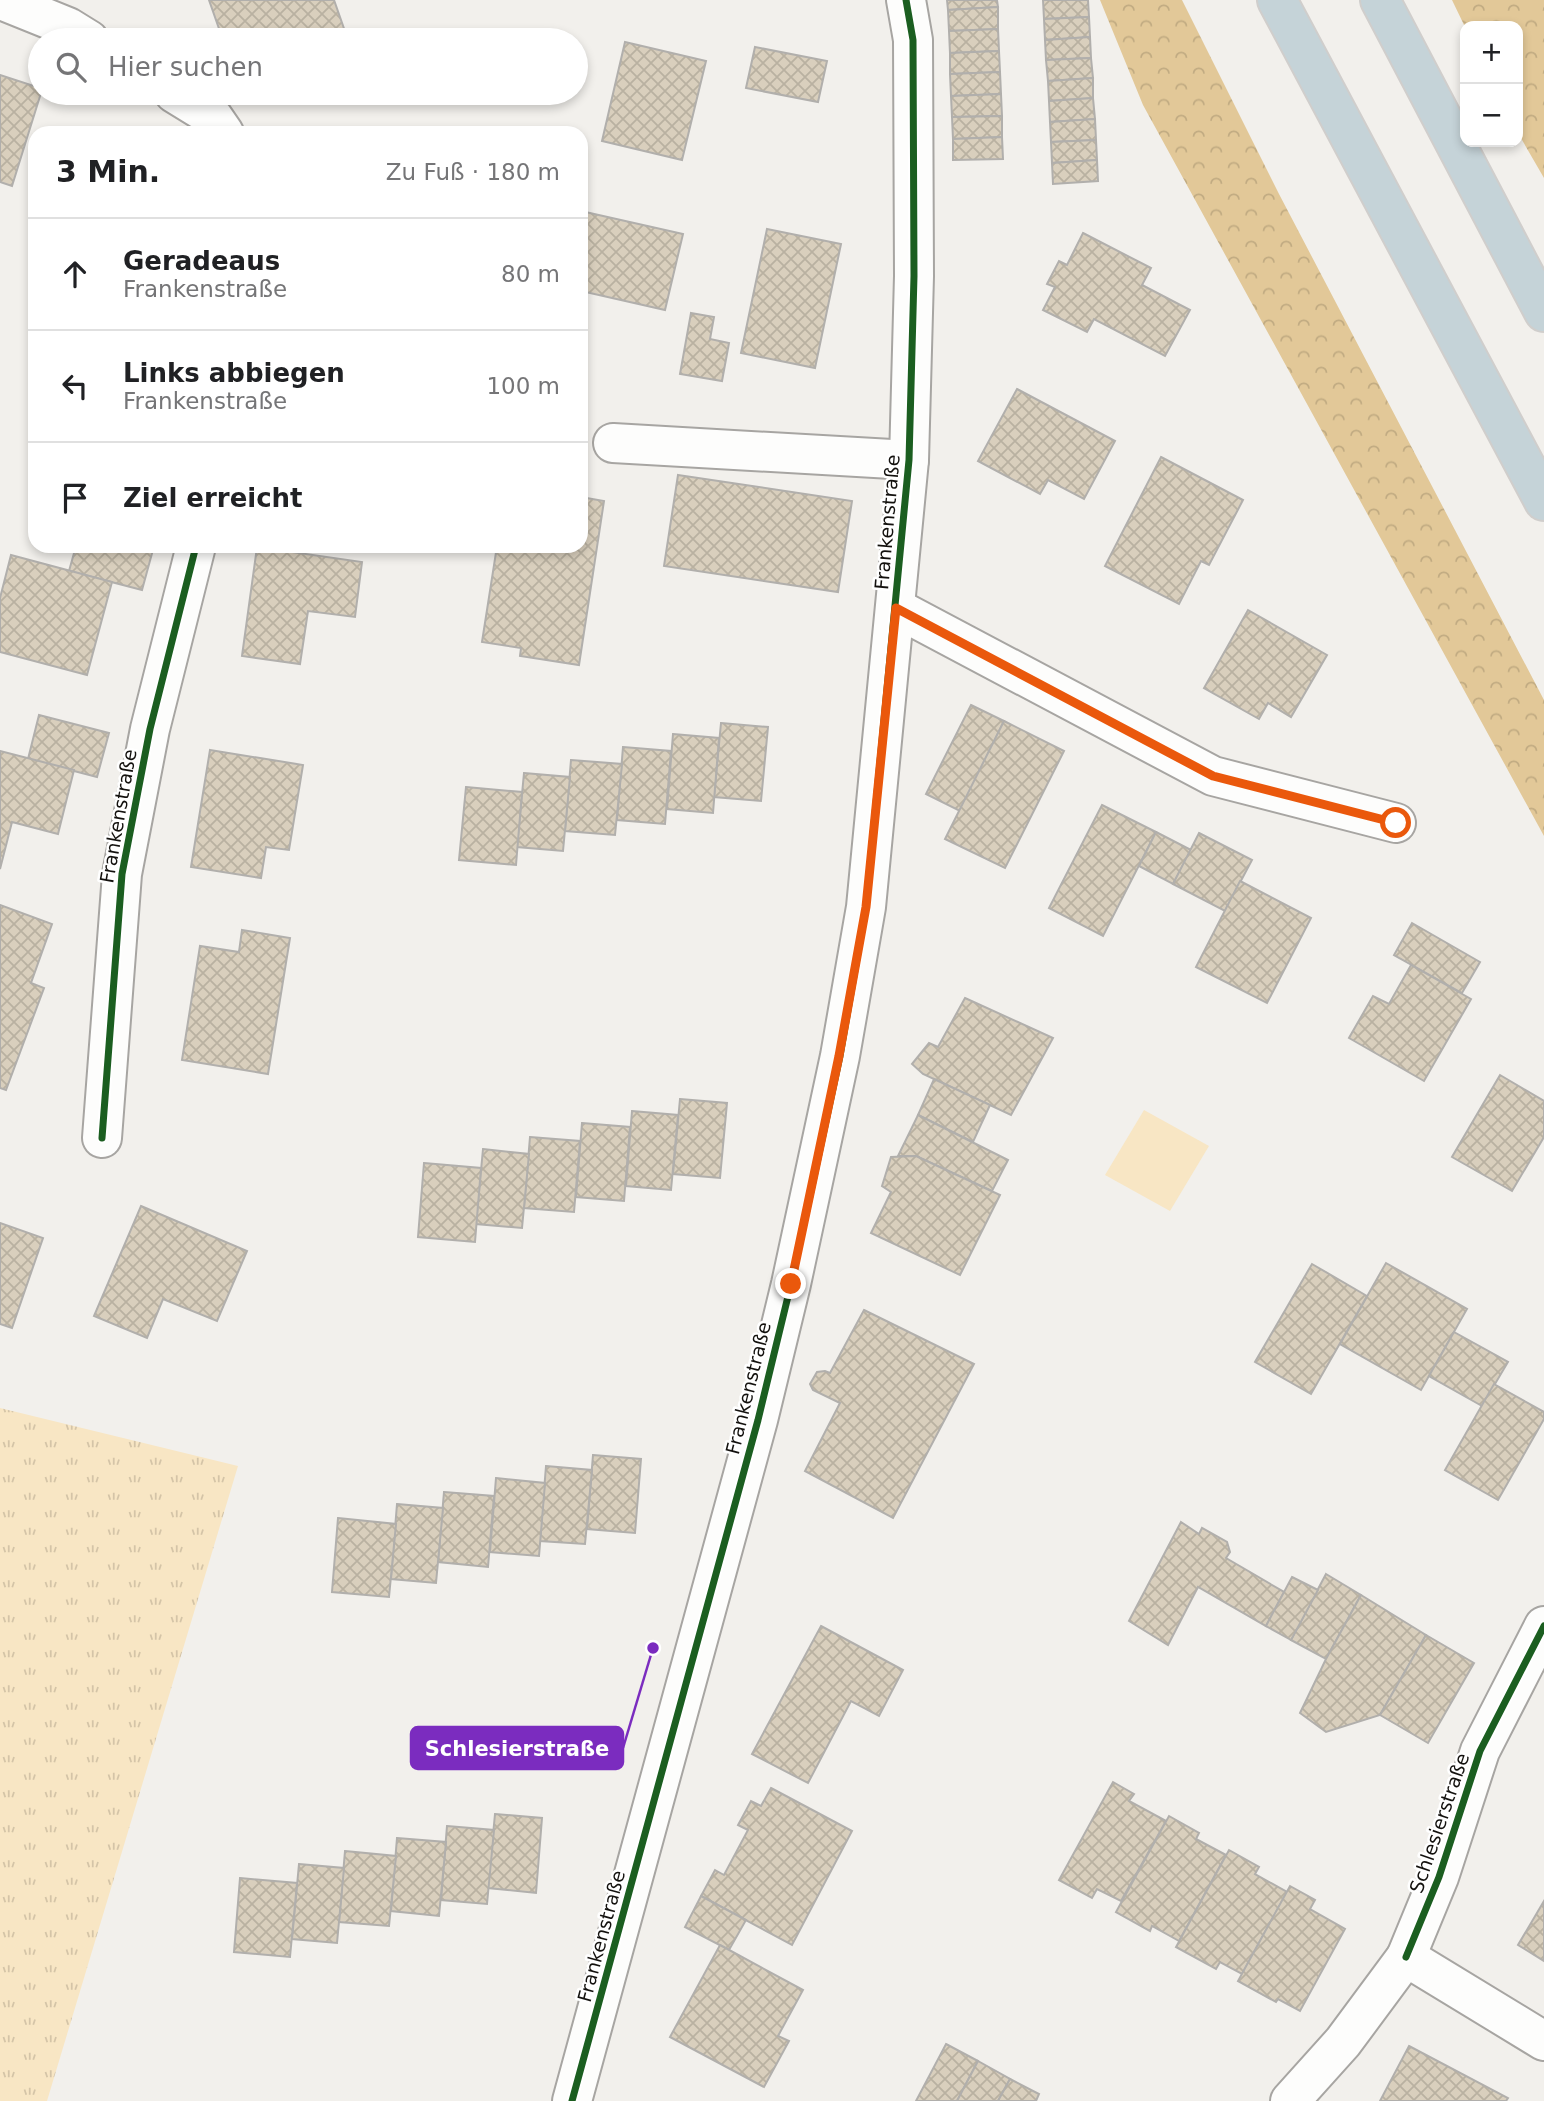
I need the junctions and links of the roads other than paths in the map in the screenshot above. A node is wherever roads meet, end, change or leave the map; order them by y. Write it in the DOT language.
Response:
graph roads {
  1 [pos="1,0"];
  2 [pos="906,0"];
  3 [pos="1277,0"];
  4 [pos="1380,0"];
  5 [pos="70,28"];
  6 [pos="194,105"];
  7 [pos="219,126"];
  8 [pos="1544,312"];
  9 [pos="613,443"];
  10 [pos="909,460"];
  11 [pos="1544,500"];
  12 [pos="194,553"];
  13 [pos="896,608"];
  14 [pos="1396,823"];
  15 [pos="102,1138"];
  16 [pos="1544,1626"];
  17 [pos="1406,1957"];
  18 [pos="1544,2041"];
  19 [pos="572,2101"];
  20 [pos="1290,2101"];
  1 -- 5 [label="street"];
  2 -- 10 [label="street, Frankenstraße"];
  3 -- 11 [label="highway"];
  4 -- 8 [label="highway"];
  6 -- 7 [label="street"];
  9 -- 10 [label="street, Frankenstraße"];
  10 -- 13 [label="street, Frankenstraße"];
  12 -- 15 [label="street, Frankenstraße"];
  13 -- 14 [label="street, Frankenstraße"];
  13 -- 19 [label="street, Frankenstraße"];
  16 -- 17 [label="street, Schlesierstraße"];
  17 -- 18 [label="street"];
  17 -- 20 [label="street, Schlesierstraße"];
}
